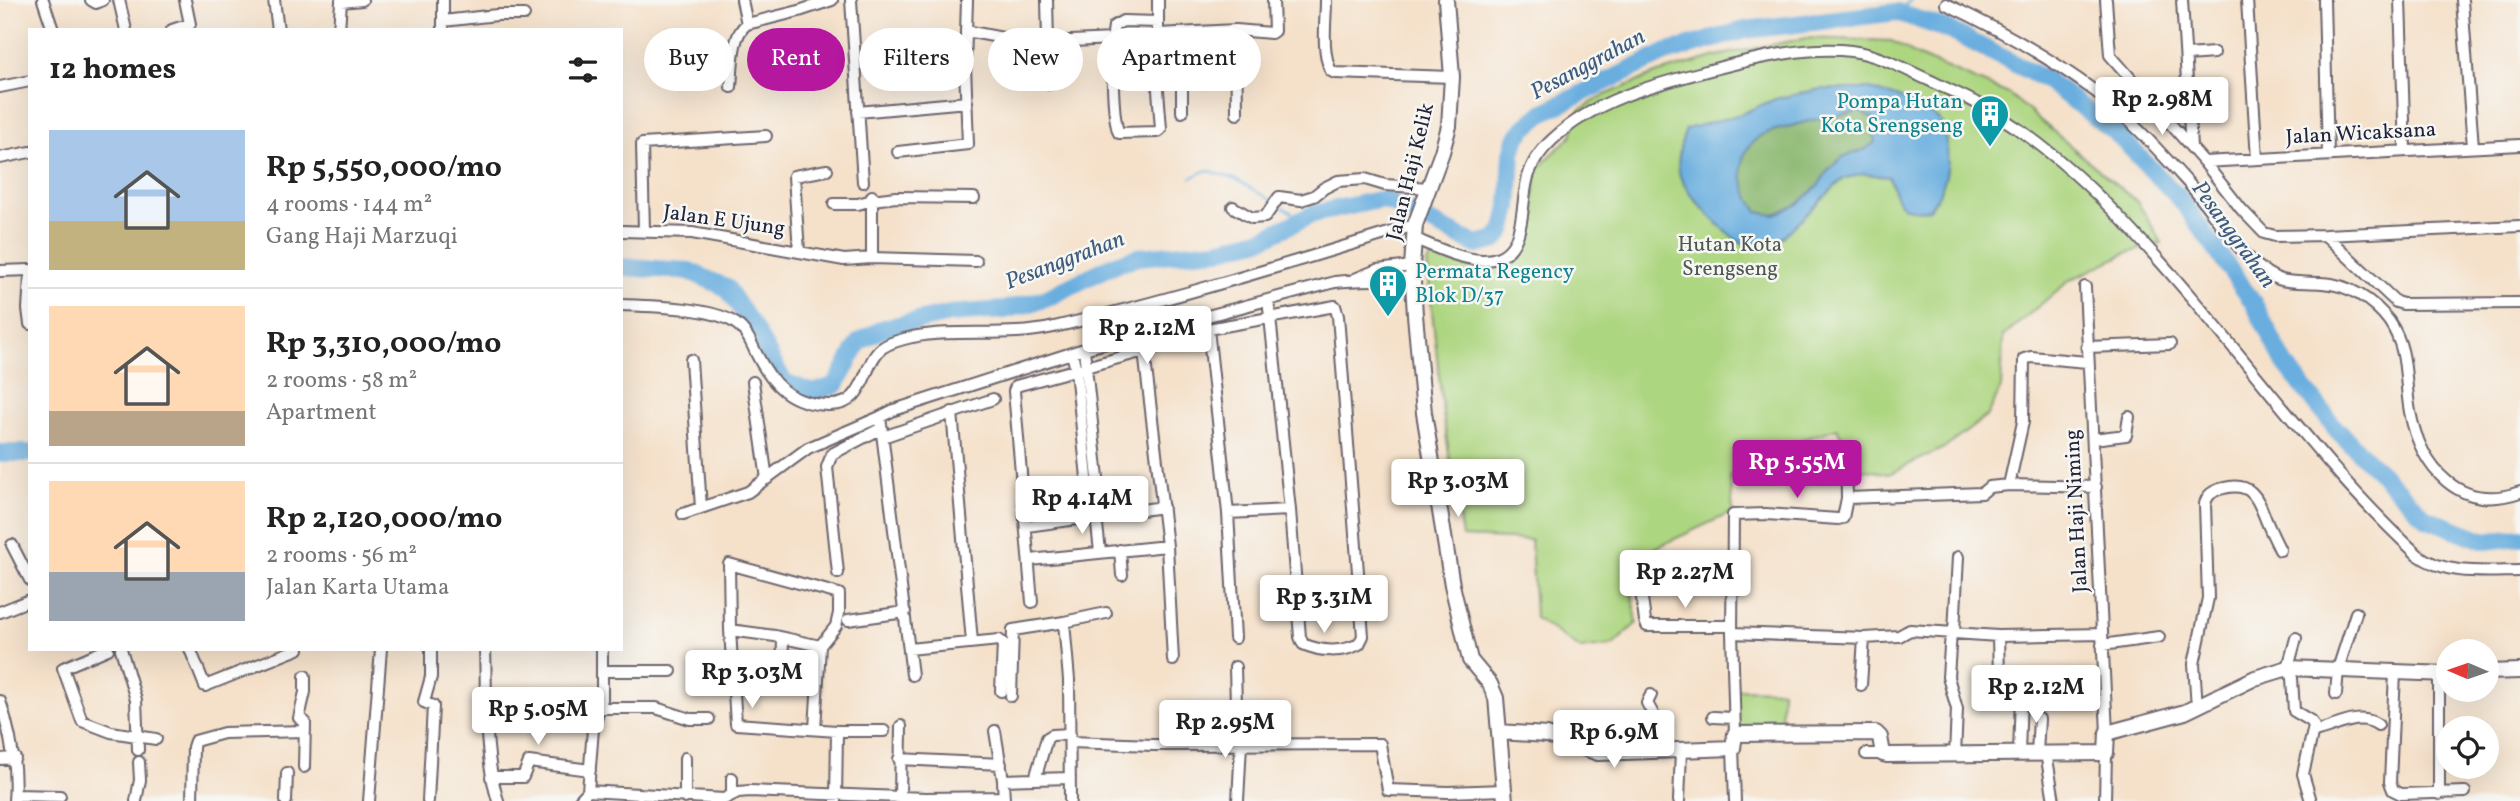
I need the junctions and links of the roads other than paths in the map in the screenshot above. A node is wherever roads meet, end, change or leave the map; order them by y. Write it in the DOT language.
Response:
graph roads {
  1 [pos="91,0"];
  2 [pos="103,0"];
  3 [pos="119,0"];
  4 [pos="185,0"];
  5 [pos="274,0"];
  6 [pos="362,0"];
  7 [pos="443,0"];
  8 [pos="742,0"];
  9 [pos="832,0"];
  10 [pos="851,0"];
  11 [pos="967,0"];
  12 [pos="1047,0"];
  13 [pos="1158,0"];
  14 [pos="1273,0"];
  15 [pos="1326,0"];
  16 [pos="1448,0"];
  17 [pos="2106,0"];
  18 [pos="2182,0"];
  19 [pos="2247,0"];
  20 [pos="2324,0"];
  21 [pos="2400,0"];
  22 [pos="2462,0"];
  23 [pos="46,1"];
  24 [pos="341,1"];
  25 [pos="1946,5"];
  26 [pos="797,6"];
  27 [pos="524,15"];
  28 [pos="747,24"];
  29 [pos="443,25"];
  30 [pos="53,28"];
  31 [pos="126,28"];
  32 [pos="178,28"];
  33 [pos="278,28"];
  34 [pos="339,28"];
  35 [pos="966,28"];
  36 [pos="1047,28"];
  37 [pos="1114,28"];
  38 [pos="1158,28"];
  39 [pos="1261,31"];
  40 [pos="2214,53"];
  41 [pos="2187,55"];
  42 [pos="733,71"];
  43 [pos="1451,77"];
  44 [pos="28,81"];
  45 [pos="0,87"];
  46 [pos="966,91"];
  47 [pos="1116,91"];
  48 [pos="1158,91"];
  49 [pos="1182,91"];
  50 [pos="1237,91"];
  51 [pos="967,102"];
  52 [pos="858,112"];
  53 [pos="1182,112"];
  54 [pos="1237,114"];
  55 [pos="766,136"];
  56 [pos="2520,145"];
  57 [pos="2190,147"];
  58 [pos="2473,148"];
  59 [pos="2405,151"];
  60 [pos="28,152"];
  61 [pos="898,152"];
  62 [pos="2328,155"];
  63 [pos="0,158"];
  64 [pos="2257,159"];
  65 [pos="2204,162"];
  66 [pos="827,170"];
  67 [pos="863,182"];
  68 [pos="1428,192"];
  69 [pos="872,197"];
  70 [pos="974,198"];
  71 [pos="834,204"];
  72 [pos="1233,207"];
  73 [pos="2520,226"];
  74 [pos="1415,228"];
  75 [pos="644,230"];
  76 [pos="623,231"];
  77 [pos="2325,235"];
  78 [pos="799,252"];
  79 [pos="872,258"];
  80 [pos="976,261"];
  81 [pos="28,270"];
  82 [pos="0,271"];
  83 [pos="1413,272"];
  84 [pos="2085,287"];
  85 [pos="1268,300"];
  86 [pos="2520,303"];
  87 [pos="623,305"];
  88 [pos="1270,317"];
  89 [pos="1208,330"];
  90 [pos="2170,344"];
  91 [pos="2087,347"];
  92 [pos="1084,349"];
  93 [pos="1144,351"];
  94 [pos="1072,353"];
  95 [pos="691,360"];
  96 [pos="2087,362"];
  97 [pos="1081,368"];
  98 [pos="753,382"];
  99 [pos="993,399"];
  100 [pos="952,412"];
  101 [pos="2129,417"];
  102 [pos="882,427"];
  103 [pos="2093,439"];
  104 [pos="1846,450"];
  105 [pos="767,479"];
  106 [pos="2009,485"];
  107 [pos="2096,486"];
  108 [pos="2520,492"];
  109 [pos="1847,498"];
  110 [pos="1163,507"];
  111 [pos="701,508"];
  112 [pos="1290,510"];
  113 [pos="1228,513"];
  114 [pos="683,514"];
  115 [pos="1096,516"];
  116 [pos="1027,526"];
  117 [pos="12,545"];
  118 [pos="1167,546"];
  119 [pos="1120,550"];
  120 [pos="2280,550"];
  121 [pos="1100,552"];
  122 [pos="1958,557"];
  123 [pos="1030,560"];
  124 [pos="2520,571"];
  125 [pos="838,573"];
  126 [pos="1122,575"];
  127 [pos="28,576"];
  128 [pos="1641,591"];
  129 [pos="28,601"];
  130 [pos="1032,602"];
  131 [pos="0,612"];
  132 [pos="905,612"];
  133 [pos="1106,613"];
  134 [pos="2356,613"];
  135 [pos="848,620"];
  136 [pos="1065,622"];
  137 [pos="1732,629"];
  138 [pos="730,630"];
  139 [pos="1952,632"];
  140 [pos="1998,636"];
  141 [pos="2159,637"];
  142 [pos="783,638"];
  143 [pos="1235,638"];
  144 [pos="1864,638"];
  145 [pos="2297,638"];
  146 [pos="2102,639"];
  147 [pos="972,642"];
  148 [pos="820,646"];
  149 [pos="909,649"];
  150 [pos="103,651"];
  151 [pos="122,651"];
  152 [pos="191,651"];
  153 [pos="262,651"];
  154 [pos="293,651"];
  155 [pos="381,651"];
  156 [pos="431,651"];
  157 [pos="485,651"];
  158 [pos="602,651"];
  159 [pos="1173,660"];
  160 [pos="266,662"];
  161 [pos="1235,667"];
  162 [pos="2288,668"];
  163 [pos="2338,669"];
  164 [pos="602,671"];
  165 [pos="671,671"];
  166 [pos="2520,671"];
  167 [pos="2499,672"];
  168 [pos="2395,673"];
  169 [pos="2436,674"];
  170 [pos="912,675"];
  171 [pos="305,676"];
  172 [pos="1999,677"];
  173 [pos="782,678"];
  174 [pos="1861,685"];
  175 [pos="2336,694"];
  176 [pos="1651,695"];
  177 [pos="2021,696"];
  178 [pos="0,701"];
  179 [pos="2443,702"];
  180 [pos="2197,707"];
  181 [pos="600,708"];
  182 [pos="1713,717"];
  183 [pos="1734,718"];
  184 [pos="709,719"];
  185 [pos="2039,719"];
  186 [pos="2378,725"];
  187 [pos="901,726"];
  188 [pos="815,729"];
  189 [pos="305,731"];
  190 [pos="884,731"];
  191 [pos="995,731"];
  192 [pos="837,732"];
  193 [pos="1499,732"];
  194 [pos="2314,732"];
  195 [pos="2107,733"];
  196 [pos="137,737"];
  197 [pos="1070,738"];
  198 [pos="156,739"];
  199 [pos="1734,741"];
  200 [pos="1239,744"];
  201 [pos="138,750"];
  202 [pos="1681,750"];
  203 [pos="1661,751"];
  204 [pos="2042,752"];
  205 [pos="2019,753"];
  206 [pos="2106,753"];
  207 [pos="1866,754"];
  208 [pos="1883,754"];
  209 [pos="1955,756"];
  210 [pos="15,758"];
  211 [pos="685,758"];
  212 [pos="0,759"];
  213 [pos="899,760"];
  214 [pos="139,762"];
  215 [pos="1001,764"];
  216 [pos="304,767"];
  217 [pos="590,770"];
  218 [pos="287,773"];
  219 [pos="491,777"];
  220 [pos="732,778"];
  221 [pos="1070,778"];
  222 [pos="1035,779"];
  223 [pos="1003,780"];
  224 [pos="588,790"];
  225 [pos="2465,792"];
  226 [pos="732,794"];
  227 [pos="2439,794"];
  228 [pos="1504,795"];
  229 [pos="60,796"];
  230 [pos="628,797"];
  231 [pos="14,798"];
  232 [pos="685,798"];
  233 [pos="836,798"];
  234 [pos="900,799"];
  235 [pos="1004,799"];
  236 [pos="136,801"];
  237 [pos="192,801"];
  238 [pos="286,801"];
  239 [pos="369,801"];
  240 [pos="428,801"];
  241 [pos="498,801"];
  242 [pos="579,801"];
  243 [pos="1070,801"];
  244 [pos="1238,801"];
  245 [pos="1679,801"];
  246 [pos="1735,801"];
  247 [pos="2053,801"];
  248 [pos="2105,801"];
  249 [pos="2311,801"];
  1 -- 2 [label="street"];
  3 -- 31 [label="street"];
  4 -- 32 [label="street"];
  5 -- 33 [label="street"];
  6 -- 24 [label="street"];
  7 -- 29 [label="street"];
  8 -- 28 [label="street"];
  9 -- 26 [label="street"];
  10 -- 52 [label="street"];
  11 -- 35 [label="street"];
  12 -- 36 [label="street"];
  13 -- 38 [label="street"];
  14 -- 39 [label="street"];
  15 -- 43 [label="street"];
  16 -- 43 [label="street, Jalan Haji Kelik"];
  17 -- 57 [label="street"];
  18 -- 41 [label="street"];
  19 -- 64 [label="street"];
  20 -- 62 [label="street"];
  21 -- 59 [label="street"];
  22 -- 58 [label="street"];
  23 -- 30 [label="street"];
  24 -- 34 [label="street"];
  25 -- 108 [label="street"];
  26 -- 28 [label="street"];
  27 -- 29 [label="street"];
  28 -- 42 [label="street"];
  37 -- 38 [label="street"];
  40 -- 41 [label="street"];
  41 -- 57 [label="street"];
  43 -- 68 [label="street, Jalan Haji Kelik"];
  44 -- 45 [label="street"];
  46 -- 51 [label="street"];
  47 -- 48 [label="street"];
  49 -- 53 [label="street"];
  50 -- 54 [label="street"];
  51 -- 52 [label="street"];
  51 -- 61 [label="street"];
  52 -- 67 [label="street"];
  55 -- 75 [label="street, Jalan E Ujung"];
  56 -- 58 [label="street, Jalan Wicaksana"];
  57 -- 65 [label="street"];
  58 -- 59 [label="street, Jalan Wicaksana"];
  59 -- 62 [label="street, Jalan Wicaksana"];
  60 -- 63 [label="street"];
  62 -- 64 [label="street, Jalan Wicaksana"];
  64 -- 65 [label="street, Jalan Wicaksana"];
  65 -- 77 [label="street"];
  66 -- 78 [label="street, Jalan E Ujung"];
  68 -- 72 [label="street"];
  68 -- 74 [label="street, Jalan Haji Kelik"];
  69 -- 70 [label="street"];
  69 -- 71 [label="street"];
  69 -- 79 [label="street"];
  73 -- 77 [label="street"];
  74 -- 83 [label="street, Jalan Haji Kelik"];
  74 -- 87 [label="street"];
  74 -- 124 [label="street"];
  75 -- 76 [label="street, Jalan E Ujung"];
  75 -- 78 [label="street, Jalan E Ujung"];
  77 -- 86 [label="street"];
  78 -- 79 [label="street, Jalan E Ujung"];
  79 -- 80 [label="street, Jalan E Ujung"];
  81 -- 82 [label="street"];
  83 -- 85 [label="street"];
  83 -- 193 [label="street, Jalan Haji Kelik"];
  84 -- 91 [label="street, Jalan Haji Niming"];
  85 -- 88 [label="street"];
  85 -- 92 [label="street"];
  88 -- 89 [label="street"];
  88 -- 112 [label="street"];
  88 -- 112 [label="street"];
  89 -- 93 [label="street"];
  89 -- 113 [label="street"];
  90 -- 91 [label="street"];
  91 -- 96 [label="street, Jalan Haji Niming"];
  92 -- 94 [label="street"];
  92 -- 97 [label="street"];
  93 -- 97 [label="street"];
  93 -- 110 [label="street"];
  94 -- 97 [label="street"];
  94 -- 102 [label="street"];
  95 -- 111 [label="street"];
  96 -- 103 [label="street, Jalan Haji Niming"];
  96 -- 106 [label="street"];
  97 -- 115 [label="street"];
  97 -- 116 [label="street"];
  98 -- 105 [label="street"];
  99 -- 100 [label="street"];
  100 -- 102 [label="street"];
  100 -- 147 [label="street"];
  101 -- 103 [label="street"];
  102 -- 105 [label="street"];
  102 -- 125 [label="street"];
  102 -- 132 [label="street"];
  103 -- 107 [label="street, Jalan Haji Niming"];
  104 -- 109 [label="street"];
  105 -- 111 [label="street"];
  106 -- 107 [label="street"];
  106 -- 109 [label="street"];
  107 -- 146 [label="street, Jalan Haji Niming"];
  109 -- 137 [label="street"];
  110 -- 115 [label="street"];
  110 -- 118 [label="street"];
  111 -- 114 [label="street"];
  112 -- 113 [label="street"];
  113 -- 143 [label="street"];
  115 -- 116 [label="street"];
  115 -- 121 [label="street"];
  116 -- 123 [label="street"];
  117 -- 127 [label="street"];
  118 -- 119 [label="street"];
  118 -- 159 [label="street"];
  119 -- 121 [label="street"];
  119 -- 126 [label="street"];
  120 -- 180 [label="street"];
  121 -- 123 [label="street"];
  122 -- 139 [label="street"];
  123 -- 130 [label="street"];
  128 -- 137 [label="street"];
  129 -- 131 [label="street"];
  132 -- 135 [label="street"];
  132 -- 149 [label="street"];
  133 -- 136 [label="street"];
  134 -- 163 [label="street"];
  136 -- 147 [label="street"];
  136 -- 197 [label="street"];
  137 -- 144 [label="street"];
  137 -- 183 [label="street"];
  138 -- 142 [label="street"];
  138 -- 148 [label="street"];
  138 -- 188 [label="street"];
  139 -- 140 [label="street"];
  139 -- 144 [label="street"];
  139 -- 209 [label="street"];
  140 -- 146 [label="street"];
  140 -- 172 [label="street"];
  141 -- 146 [label="street"];
  142 -- 148 [label="street"];
  142 -- 173 [label="street"];
  144 -- 174 [label="street"];
  145 -- 162 [label="street"];
  146 -- 195 [label="street, Jalan Haji Niming"];
  147 -- 149 [label="street"];
  148 -- 188 [label="street"];
  149 -- 170 [label="street"];
  150 -- 196 [label="street"];
  151 -- 196 [label="street"];
  152 -- 160 [label="street"];
  153 -- 160 [label="street"];
  154 -- 160 [label="street"];
  155 -- 239 [label="street"];
  156 -- 240 [label="street"];
  157 -- 219 [label="street"];
  158 -- 164 [label="street"];
  161 -- 200 [label="street"];
  162 -- 163 [label="street"];
  162 -- 180 [label="street"];
  162 -- 194 [label="street"];
  163 -- 168 [label="street"];
  163 -- 175 [label="street"];
  164 -- 165 [label="street"];
  164 -- 181 [label="street"];
  166 -- 167 [label="street"];
  168 -- 169 [label="street"];
  168 -- 227 [label="street"];
  171 -- 189 [label="street"];
  176 -- 203 [label="street"];
  177 -- 205 [label="street"];
  178 -- 210 [label="street"];
  179 -- 227 [label="street"];
  180 -- 195 [label="street"];
  181 -- 184 [label="street"];
  181 -- 217 [label="street"];
  182 -- 183 [label="street"];
  183 -- 199 [label="street"];
  185 -- 204 [label="street"];
  186 -- 194 [label="street"];
  187 -- 213 [label="street"];
  188 -- 192 [label="street"];
  189 -- 216 [label="street"];
  189 -- 237 [label="street"];
  190 -- 192 [label="street"];
  191 -- 215 [label="street"];
  192 -- 233 [label="street"];
  193 -- 203 [label="street"];
  193 -- 228 [label="street, Jalan Haji Kelik"];
  194 -- 249 [label="street"];
  195 -- 206 [label="street"];
  196 -- 198 [label="street"];
  196 -- 201 [label="street"];
  197 -- 200 [label="street"];
  197 -- 221 [label="street"];
  197 -- 222 [label="street"];
  199 -- 202 [label="street"];
  199 -- 208 [label="street"];
  199 -- 246 [label="street"];
  200 -- 228 [label="street"];
  200 -- 244 [label="street"];
  202 -- 203 [label="street"];
  202 -- 245 [label="street"];
  204 -- 205 [label="street"];
  204 -- 206 [label="street"];
  204 -- 247 [label="street"];
  205 -- 209 [label="street"];
  206 -- 248 [label="street"];
  207 -- 208 [label="street"];
  208 -- 209 [label="street"];
  210 -- 212 [label="street"];
  210 -- 231 [label="street"];
  211 -- 232 [label="street"];
  213 -- 215 [label="street"];
  213 -- 234 [label="street"];
  214 -- 236 [label="street"];
  215 -- 223 [label="street"];
  217 -- 219 [label="street"];
  217 -- 224 [label="street"];
  218 -- 238 [label="street"];
  219 -- 241 [label="street"];
  220 -- 226 [label="street"];
  221 -- 222 [label="street"];
  221 -- 243 [label="street"];
  222 -- 223 [label="street"];
  223 -- 235 [label="street"];
  224 -- 230 [label="street"];
  224 -- 242 [label="street"];
  225 -- 227 [label="street"];
  226 -- 232 [label="street"];
  226 -- 233 [label="street"];
  229 -- 231 [label="street"];
  230 -- 232 [label="street"];
  233 -- 234 [label="street"];
  234 -- 235 [label="street"];
}
